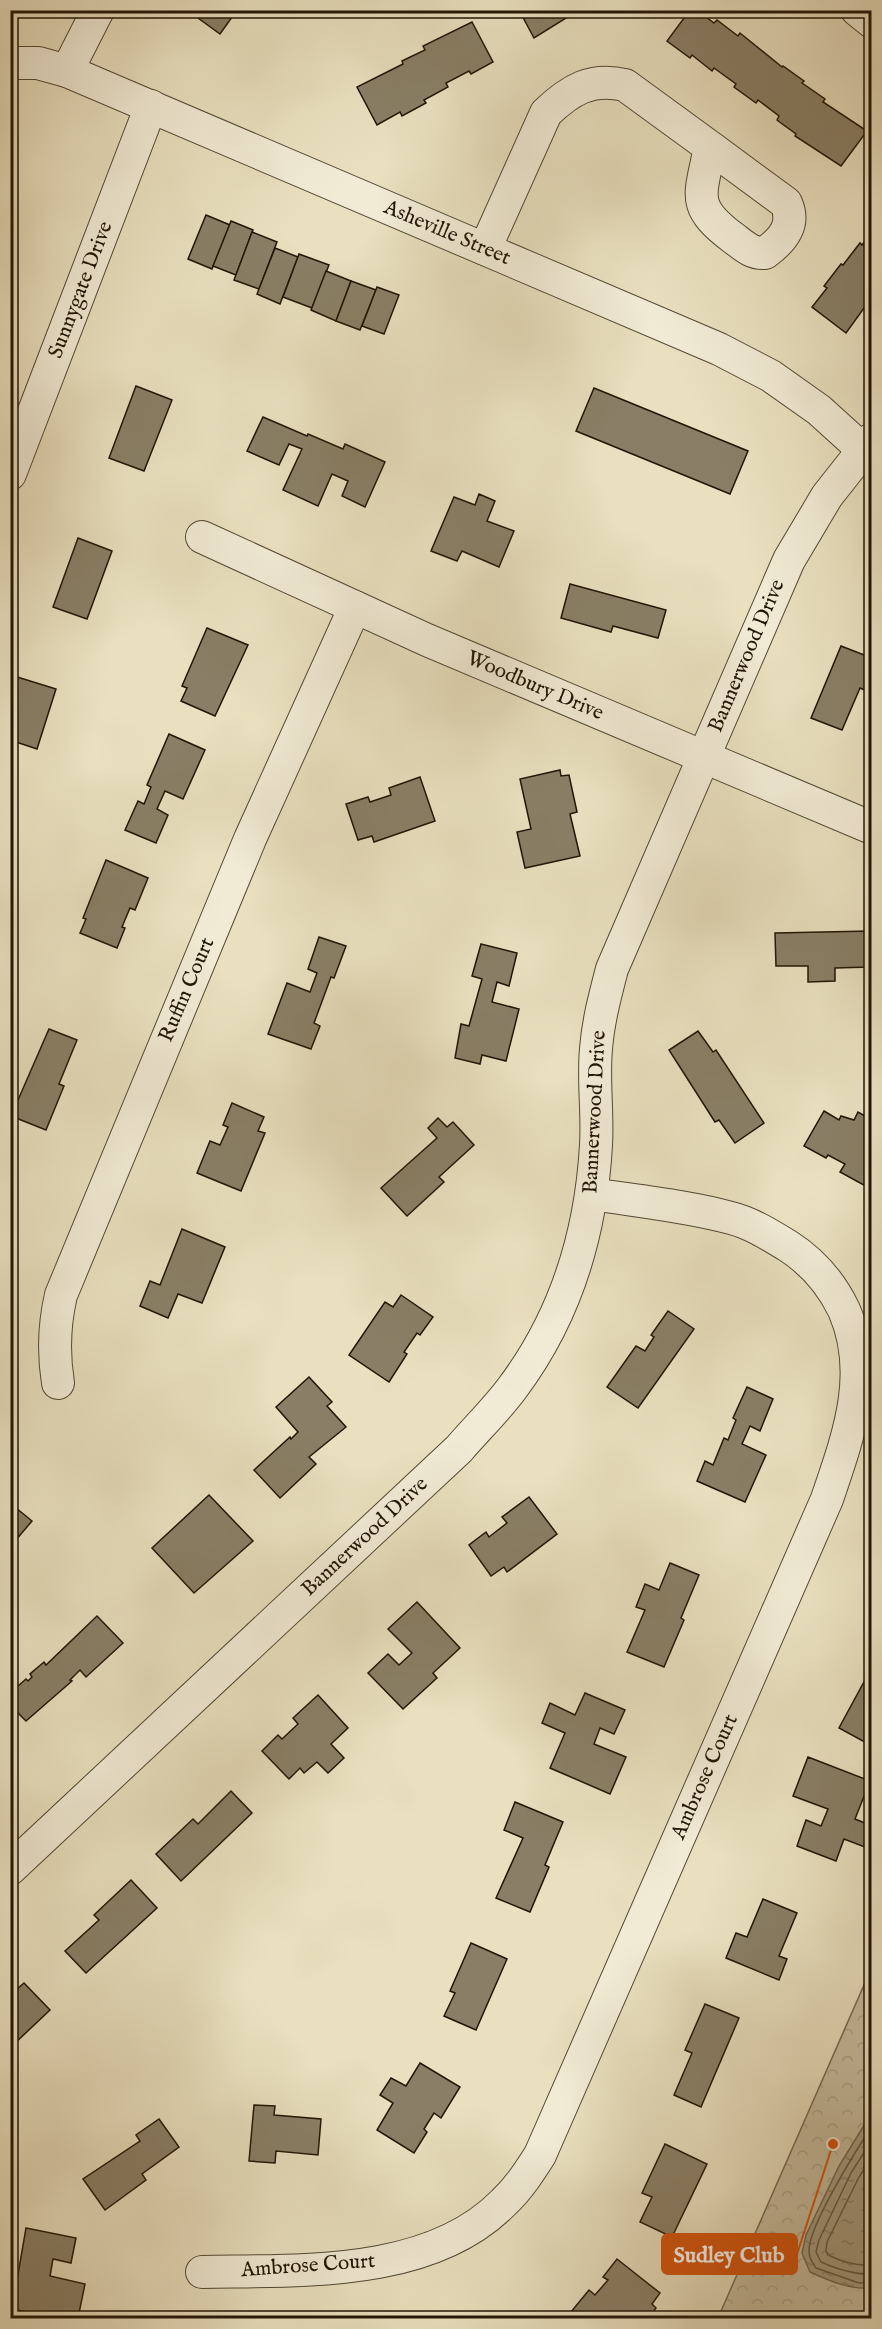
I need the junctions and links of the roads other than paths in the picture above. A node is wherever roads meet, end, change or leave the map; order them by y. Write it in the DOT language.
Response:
graph roads {
  1 [pos="98,10"];
  2 [pos="857,10"];
  3 [pos="872,22"];
  4 [pos="10,63"];
  5 [pos="67,71"];
  6 [pos="151,106"];
  7 [pos="710,147"];
  8 [pos="485,249"];
  9 [pos="867,444"];
  10 [pos="10,474"];
  11 [pos="202,537"];
  12 [pos="355,607"];
  13 [pos="704,757"];
  14 [pos="872,828"];
  15 [pos="592,1194"];
  16 [pos="58,1383"];
  17 [pos="10,1869"];
  18 [pos="201,2272"];
  1 -- 5 [label="street"];
  2 -- 3 [label="street"];
  4 -- 5 [label="street, Asheville Street"];
  5 -- 6 [label="street, Asheville Street"];
  6 -- 8 [label="street, Asheville Street"];
  6 -- 10 [label="street, Sunnygate Drive"];
  7 -- 8 [label="street"];
  8 -- 9 [label="street, Asheville Street"];
  9 -- 13 [label="street, Bannerwood Drive"];
  11 -- 12 [label="street, Woodbury Drive"];
  12 -- 13 [label="street, Woodbury Drive"];
  12 -- 16 [label="street, Ruffin Court"];
  13 -- 14 [label="street, Woodbury Drive"];
  13 -- 15 [label="street, Bannerwood Drive"];
  15 -- 17 [label="street, Bannerwood Drive"];
  15 -- 18 [label="street, Ambrose Court"];
}
